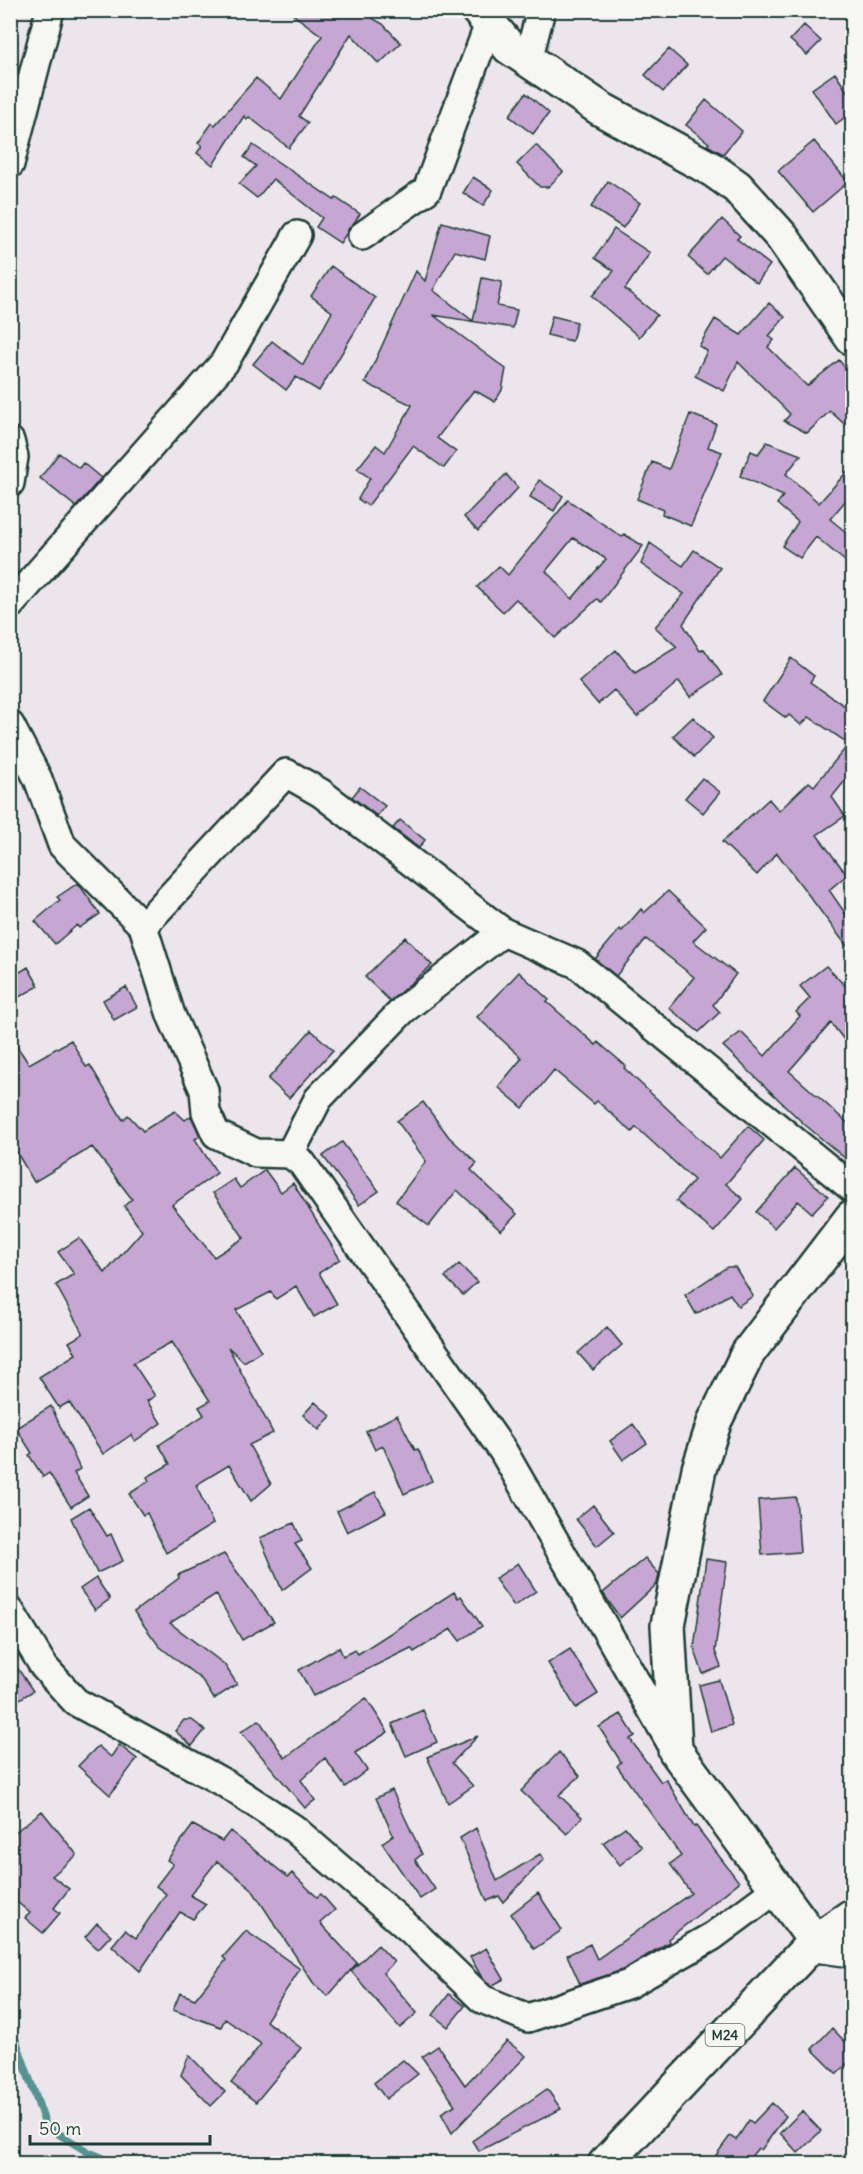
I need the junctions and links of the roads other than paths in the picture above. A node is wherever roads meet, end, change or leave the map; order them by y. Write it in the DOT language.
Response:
graph roads {
  1 [pos="50,10"];
  2 [pos="541,10"];
  3 [pos="484,17"];
  4 [pos="528,60"];
  5 [pos="10,164"];
  6 [pos="297,235"];
  7 [pos="362,236"];
  8 [pos="852,338"];
  9 [pos="10,441"];
  10 [pos="10,483"];
  11 [pos="10,605"];
  12 [pos="10,725"];
  13 [pos="143,926"];
  14 [pos="503,932"];
  15 [pos="290,1154"];
  16 [pos="852,1188"];
  17 [pos="852,1217"];
  18 [pos="10,1611"];
  19 [pos="675,1750"];
  20 [pos="775,1890"];
  21 [pos="852,1916"];
  22 [pos="815,1941"];
  23 [pos="852,1953"];
  24 [pos="604,2163"];
  1 -- 5 [label="street"];
  2 -- 4 [label="street"];
  3 -- 4 [label="street"];
  3 -- 7 [label="street"];
  4 -- 8 [label="street"];
  6 -- 11 [label="street"];
  9 -- 10 [label="street"];
  12 -- 13 [label="street"];
  13 -- 14 [label="street"];
  13 -- 15 [label="street"];
  14 -- 15 [label="street"];
  14 -- 16 [label="street"];
  15 -- 19 [label="street"];
  17 -- 19 [label="street"];
  18 -- 20 [label="street"];
  19 -- 20 [label="street"];
  20 -- 22 [label="street"];
  21 -- 22 [label="street, M24"];
  22 -- 23 [label="street"];
  22 -- 24 [label="street, M24"];
}
